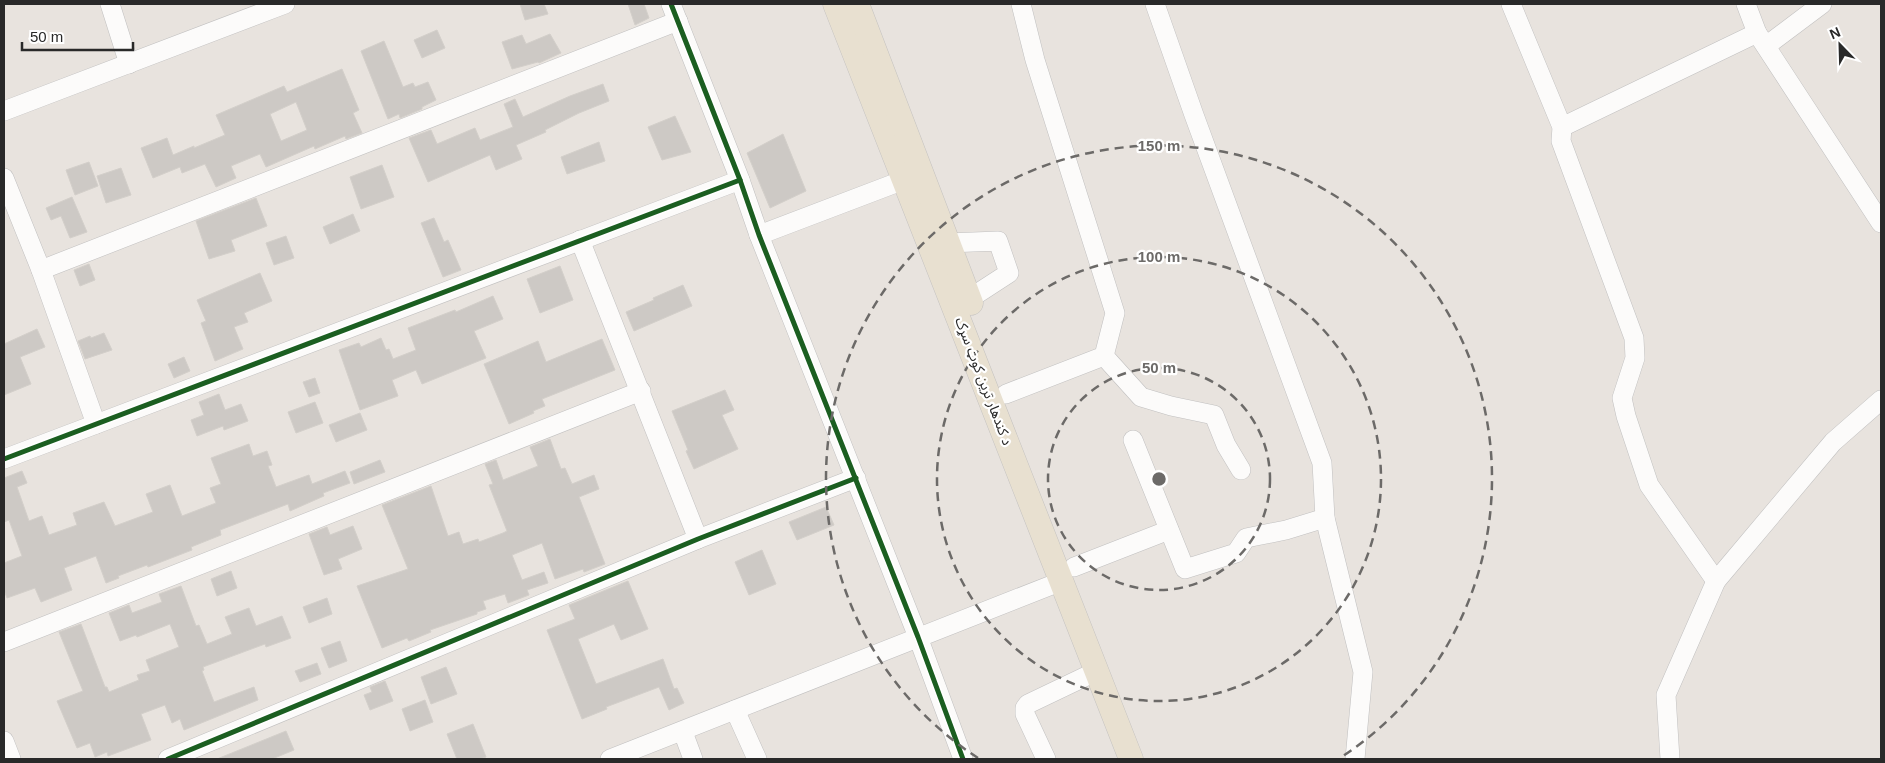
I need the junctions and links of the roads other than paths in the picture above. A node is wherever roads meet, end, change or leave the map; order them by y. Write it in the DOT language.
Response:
graph roads {
  1 [pos="110,4"];
  2 [pos="835,4"];
  3 [pos="857,4"];
  4 [pos="1022,4"];
  5 [pos="1155,4"];
  6 [pos="1512,4"];
  7 [pos="1746,4"];
  8 [pos="1822,4"];
  9 [pos="277,5"];
  10 [pos="675,12"];
  11 [pos="1761,39"];
  12 [pos="129,64"];
  13 [pos="4,111"];
  14 [pos="1562,127"];
  15 [pos="913,177"];
  16 [pos="4,178"];
  17 [pos="740,180"];
  18 [pos="1881,223"];
  19 [pos="759,235"];
  20 [pos="580,240"];
  21 [pos="948,243"];
  22 [pos="41,270"];
  23 [pos="969,299"];
  24 [pos="1104,356"];
  25 [pos="641,391"];
  26 [pos="1006,394"];
  27 [pos="1881,400"];
  28 [pos="96,424"];
  29 [pos="1133,440"];
  30 [pos="4,459"];
  31 [pos="1241,470"];
  32 [pos="856,478"];
  33 [pos="1325,518"];
  34 [pos="1169,530"];
  35 [pos="698,539"];
  36 [pos="1068,574"];
  37 [pos="1716,580"];
  38 [pos="918,637"];
  39 [pos="4,642"];
  40 [pos="1097,672"];
  41 [pos="735,710"];
  42 [pos="683,732"];
  43 [pos="4,741"];
  44 [pos="11,759"];
  45 [pos="168,759"];
  46 [pos="610,759"];
  47 [pos="693,759"];
  48 [pos="757,759"];
  49 [pos="963,759"];
  50 [pos="1046,759"];
  51 [pos="1131,759"];
  52 [pos="1147,759"];
  53 [pos="1355,759"];
  54 [pos="1670,759"];
  1 -- 12 [label="street"];
  2 -- 15 [label="main road, د کندهار ترين کوټ سړک"];
  3 -- 15 [label="main road, د کندهار ترين کوټ سړک"];
  4 -- 24 [label="street"];
  5 -- 33 [label="street"];
  6 -- 14 [label="street"];
  7 -- 11 [label="street"];
  8 -- 11 [label="street"];
  9 -- 12 [label="street"];
  10 -- 17 [label="street"];
  10 -- 22 [label="street"];
  11 -- 14 [label="street"];
  11 -- 18 [label="street"];
  12 -- 13 [label="street"];
  14 -- 37 [label="street"];
  15 -- 19 [label="street"];
  15 -- 21 [label="main road, د کندهار ترين کوټ سړک"];
  15 -- 36 [label="main road, د کندهار ترين کوټ سړک"];
  16 -- 22 [label="street"];
  17 -- 19 [label="street"];
  17 -- 20 [label="street"];
  19 -- 32 [label="street"];
  20 -- 25 [label="street"];
  20 -- 28 [label="street"];
  21 -- 23 [label="main road, د کندهار ترين کوټ سړک"];
  21 -- 23 [label="street"];
  22 -- 28 [label="street"];
  23 -- 26 [label="main road, د کندهار ترين کوټ سړک"];
  24 -- 26 [label="street"];
  24 -- 31 [label="street"];
  25 -- 35 [label="street"];
  25 -- 39 [label="street"];
  26 -- 36 [label="main road, د کندهار ترين کوټ سړک"];
  27 -- 37 [label="street"];
  28 -- 30 [label="street"];
  29 -- 34 [label="street"];
  32 -- 35 [label="street"];
  32 -- 38 [label="street"];
  33 -- 34 [label="street"];
  33 -- 53 [label="street"];
  34 -- 36 [label="street"];
  35 -- 45 [label="street"];
  36 -- 38 [label="street"];
  36 -- 40 [label="main road, د کندهار ترين کوټ سړک"];
  36 -- 52 [label="main road, د کندهار ترين کوټ سړک"];
  37 -- 54 [label="street"];
  38 -- 41 [label="street"];
  38 -- 49 [label="street"];
  40 -- 50 [label="street"];
  40 -- 51 [label="main road, د کندهار ترين کوټ سړک"];
  41 -- 42 [label="street"];
  41 -- 48 [label="street"];
  42 -- 46 [label="street"];
  42 -- 47 [label="street"];
  43 -- 44 [label="street"];
}
